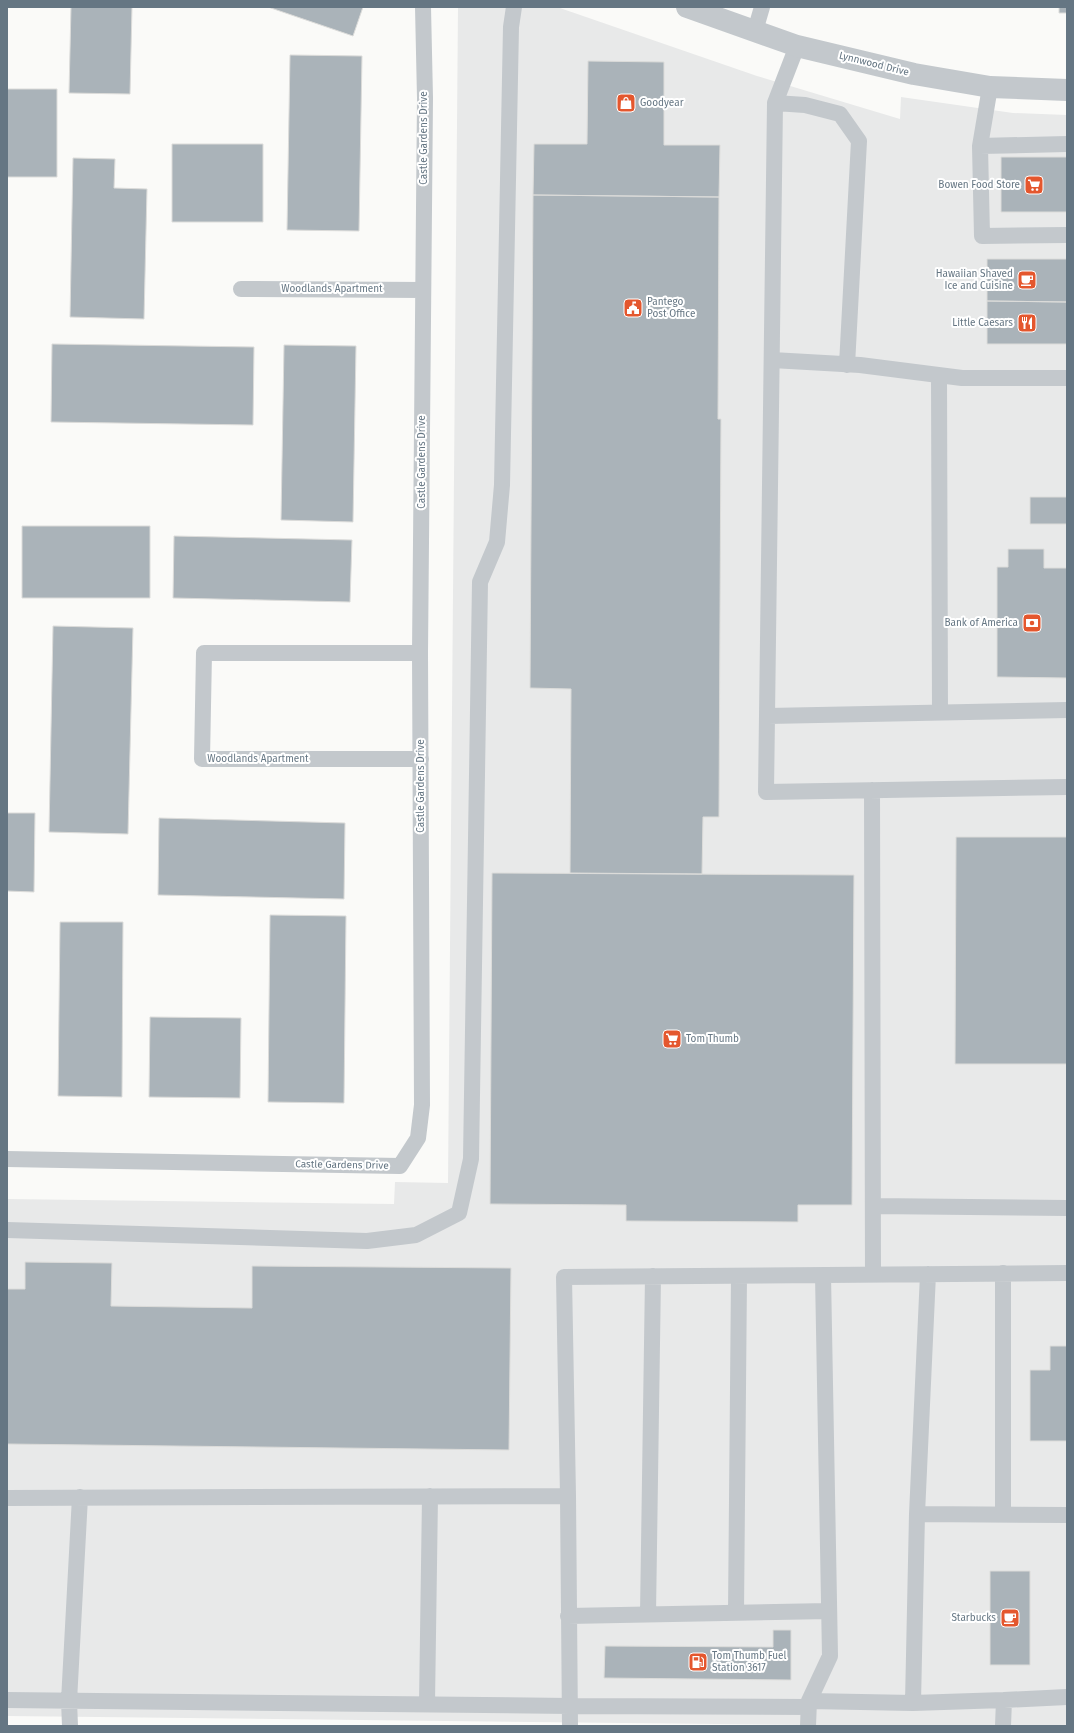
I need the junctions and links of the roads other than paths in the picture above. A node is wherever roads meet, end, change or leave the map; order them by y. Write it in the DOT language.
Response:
graph roads {
  1 [pos="423,7"];
  2 [pos="514,7"];
  3 [pos="687,7"];
  4 [pos="762,7"];
  5 [pos="755,31"];
  6 [pos="797,46"];
  7 [pos="990,87"];
  8 [pos="1067,90"];
  9 [pos="776,103"];
  10 [pos="1067,144"];
  11 [pos="980,146"];
  12 [pos="1067,235"];
  13 [pos="241,289"];
  14 [pos="423,290"];
  15 [pos="772,360"];
  16 [pos="847,365"];
  17 [pos="939,375"];
  18 [pos="1067,378"];
  19 [pos="420,653"];
  20 [pos="1067,710"];
  21 [pos="940,712"];
  22 [pos="768,716"];
  23 [pos="421,759"];
  24 [pos="1067,787"];
  25 [pos="872,790"];
  26 [pos="7,1159"];
  27 [pos="873,1206"];
  28 [pos="1067,1208"];
  29 [pos="7,1230"];
  30 [pos="1067,1272"];
  31 [pos="1003,1273"];
  32 [pos="873,1274"];
  33 [pos="928,1274"];
  34 [pos="823,1275"];
  35 [pos="653,1276"];
  36 [pos="740,1276"];
  37 [pos="430,1496"];
  38 [pos="568,1496"];
  39 [pos="80,1497"];
  40 [pos="7,1498"];
  41 [pos="917,1514"];
  42 [pos="1003,1514"];
  43 [pos="1067,1515"];
  44 [pos="829,1611"];
  45 [pos="736,1613"];
  46 [pos="648,1614"];
  47 [pos="568,1616"];
  48 [pos="1067,1697"];
  49 [pos="7,1700"];
  50 [pos="1004,1700"];
  51 [pos="69,1701"];
  52 [pos="913,1703"];
  53 [pos="427,1704"];
  54 [pos="809,1704"];
  55 [pos="570,1706"];
  56 [pos="70,1726"];
  57 [pos="570,1726"];
  58 [pos="808,1726"];
  59 [pos="1003,1726"];
  1 -- 14 [label="lane, Castle Gardens Drive"];
  2 -- 29 [label="lane"];
  3 -- 5 [label="street, Lynnwood Drive"];
  4 -- 5 [label="lane"];
  5 -- 6 [label="street, Lynnwood Drive"];
  6 -- 7 [label="street, Lynnwood Drive"];
  6 -- 9 [label="lane"];
  7 -- 8 [label="street, Lynnwood Drive"];
  7 -- 11 [label="lane"];
  9 -- 15 [label="lane"];
  9 -- 16 [label="lane"];
  10 -- 11 [label="lane"];
  11 -- 12 [label="lane"];
  13 -- 14 [label="lane, Woodlands Apartment"];
  14 -- 19 [label="lane, Castle Gardens Drive"];
  15 -- 16 [label="lane"];
  15 -- 22 [label="lane"];
  16 -- 17 [label="lane"];
  17 -- 18 [label="lane"];
  17 -- 21 [label="lane"];
  19 -- 23 [label="lane, Castle Gardens Drive"];
  19 -- 23 [label="lane, Woodlands Apartment"];
  20 -- 21 [label="lane"];
  21 -- 22 [label="lane"];
  22 -- 25 [label="lane"];
  23 -- 26 [label="lane, Castle Gardens Drive"];
  24 -- 25 [label="lane"];
  25 -- 27 [label="lane"];
  27 -- 28 [label="lane"];
  27 -- 32 [label="lane"];
  30 -- 31 [label="lane"];
  31 -- 33 [label="lane"];
  31 -- 42 [label="lane"];
  32 -- 33 [label="lane"];
  32 -- 34 [label="lane"];
  33 -- 41 [label="lane"];
  34 -- 36 [label="lane"];
  34 -- 44 [label="lane"];
  35 -- 36 [label="lane"];
  35 -- 38 [label="lane"];
  35 -- 46 [label="lane"];
  36 -- 45 [label="lane"];
  37 -- 38 [label="lane"];
  37 -- 39 [label="lane"];
  37 -- 53 [label="lane"];
  38 -- 47 [label="lane"];
  39 -- 40 [label="lane"];
  39 -- 51 [label="lane"];
  41 -- 42 [label="lane"];
  41 -- 52 [label="lane"];
  42 -- 43 [label="lane"];
  44 -- 45 [label="lane"];
  44 -- 54 [label="lane"];
  45 -- 46 [label="lane"];
  46 -- 47 [label="lane"];
  47 -- 55 [label="lane"];
  48 -- 50 [label="lane"];
  49 -- 51 [label="lane"];
  50 -- 52 [label="lane"];
  50 -- 59 [label="lane"];
  51 -- 53 [label="lane"];
  51 -- 56 [label="lane"];
  52 -- 54 [label="lane"];
  53 -- 55 [label="lane"];
  54 -- 55 [label="lane"];
  54 -- 58 [label="lane"];
  55 -- 57 [label="lane"];
}
